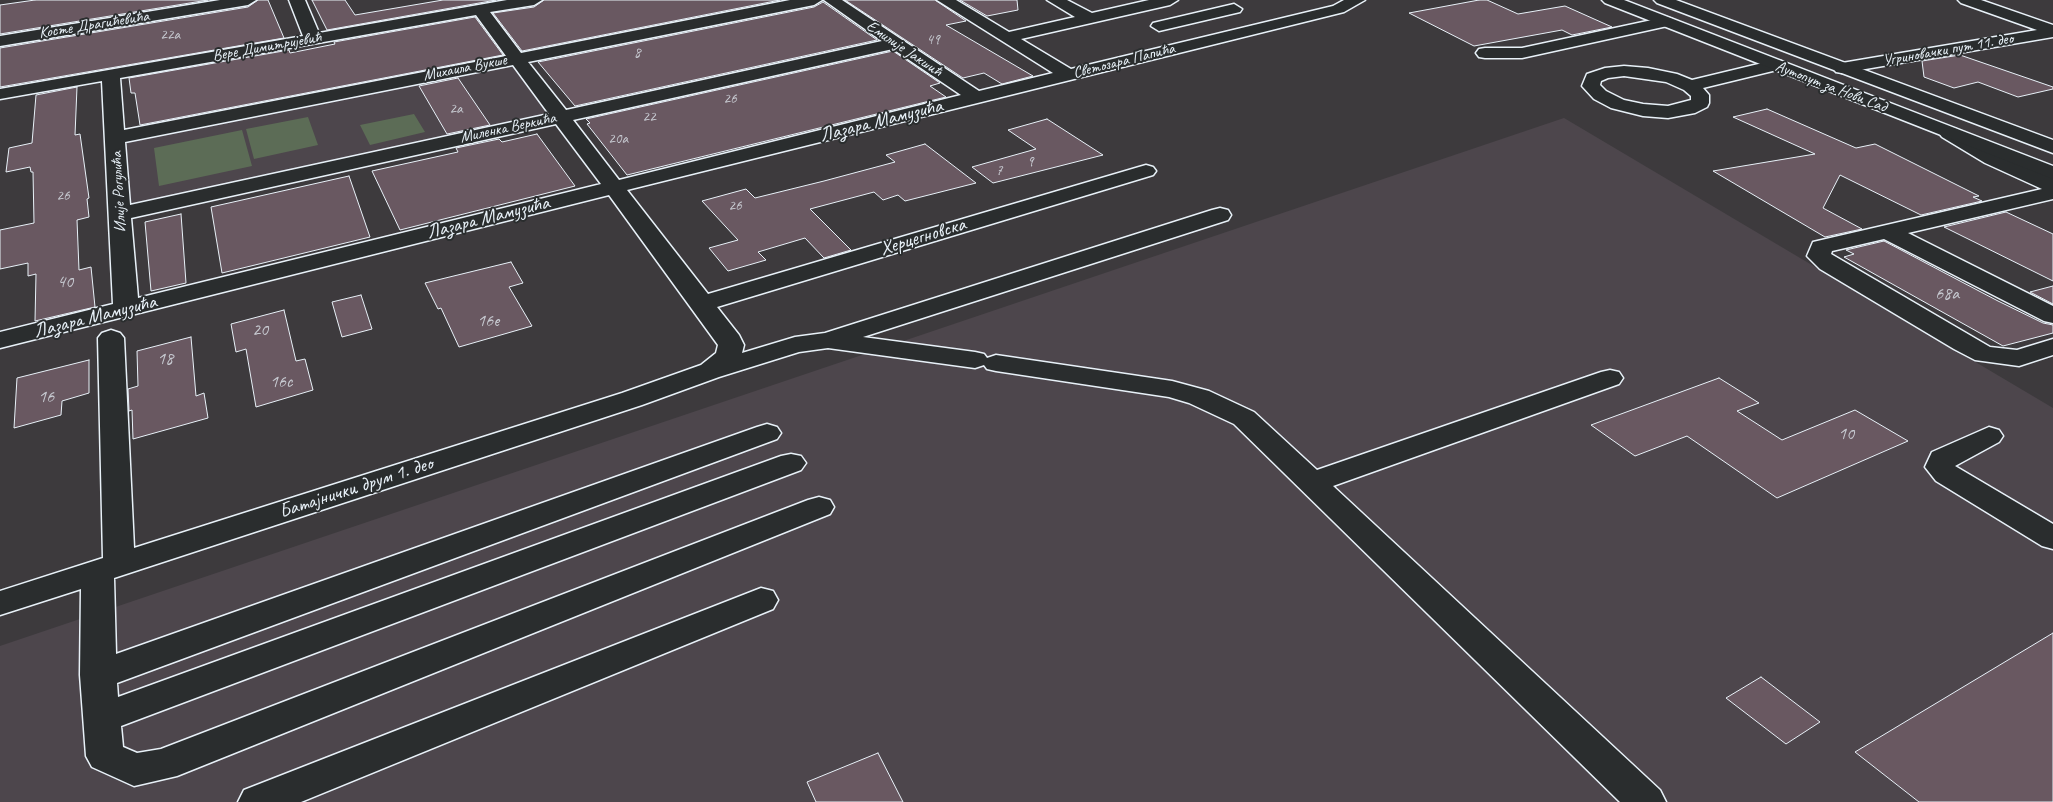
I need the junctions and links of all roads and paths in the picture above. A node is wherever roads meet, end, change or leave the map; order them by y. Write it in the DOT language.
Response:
graph roads {
  1 [pos="248,0"];
  2 [pos="297,0"];
  3 [pos="534,0"];
  4 [pos="814,0"];
  5 [pos="832,0"];
  6 [pos="945,0"];
  7 [pos="1055,0"];
  8 [pos="1170,0"];
  9 [pos="1214,0"];
  10 [pos="1357,0"];
  11 [pos="1610,0"];
  12 [pos="1662,0"];
  13 [pos="1966,0"];
  14 [pos="1234,9"];
  15 [pos="480,10"];
  16 [pos="1090,18"];
  17 [pos="1666,22"];
  18 [pos="1159,26"];
  19 [pos="1272,26"];
  20 [pos="2053,31"];
  21 [pos="1007,38"];
  22 [pos="313,39"];
  23 [pos="0,41"];
  24 [pos="896,43"];
  25 [pos="1485,53"];
  26 [pos="516,58"];
  27 [pos="1775,65"];
  28 [pos="1842,68"];
  29 [pos="1069,74"];
  30 [pos="111,75"];
  31 [pos="1690,86"];
  32 [pos="0,94"];
  33 [pos="976,97"];
  34 [pos="560,117"];
  35 [pos="1949,133"];
  36 [pos="116,138"];
  37 [pos="2053,147"];
  38 [pos="1146,171"];
  39 [pos="2053,173"];
  40 [pos="612,187"];
  41 [pos="2053,188"];
  42 [pos="2053,193"];
  43 [pos="120,214"];
  44 [pos="1220,215"];
  45 [pos="1888,232"];
  46 [pos="700,304"];
  47 [pos="126,309"];
  48 [pos="2053,316"];
  49 [pos="111,338"];
  50 [pos="0,340"];
  51 [pos="828,340"];
  52 [pos="2053,348"];
  53 [pos="710,371"];
  54 [pos="1610,378"];
  55 [pos="767,433"];
  56 [pos="1989,436"];
  57 [pos="791,463"];
  58 [pos="1313,482"];
  59 [pos="820,507"];
  60 [pos="2053,538"];
  61 [pos="108,568"];
  62 [pos="761,600"];
  63 [pos="0,603"];
  64 [pos="98,675"];
  65 [pos="102,718"];
  66 [pos="258,802"];
  67 [pos="1646,802"];
  1 -- 23 [label="street, Косте Драгићевића"];
  2 -- 22 [label="street"];
  3 -- 15 [label="street, Вере Димитријевић"];
  4 -- 26 [label="street, Михаила Вукше"];
  5 -- 24 [label="street, Емилије Јакшић"];
  6 -- 21 [label="street"];
  7 -- 16 [label="street"];
  8 -- 16 [label="street"];
  9 -- 14 [label="street"];
  10 -- 19 [label="street, Светозара Папића"];
  11 -- 17 [label="street, Аутопут за Нови Сад"];
  12 -- 28 [label="street, Аутопут за Нови Сад"];
  13 -- 20 [label="street"];
  14 -- 18 [label="street"];
  14 -- 19 [label="street"];
  15 -- 22 [label="street, Вере Димитријевић"];
  15 -- 26 [label="street"];
  16 -- 21 [label="street"];
  17 -- 25 [label="street"];
  17 -- 27 [label="street, Аутопут за Нови Сад"];
  19 -- 29 [label="street, Светозара Папића"];
  20 -- 28 [label="street, Угриновачки пут 11. део"];
  21 -- 29 [label="street"];
  22 -- 30 [label="street, Вере Димитријевић"];
  24 -- 33 [label="street, Емилије Јакшић"];
  24 -- 34 [label="street, Миленка Веркића"];
  26 -- 34 [label="street"];
  26 -- 36 [label="street, Михаила Вукше"];
  27 -- 31 [label="street"];
  27 -- 35 [label="street, Аутопут за Нови Сад"];
  28 -- 37 [label="street, Аутопут за Нови Сад"];
  29 -- 33 [label="street, Светозара Папића"];
  30 -- 32 [label="street, Вере Димитријевић"];
  30 -- 36 [label="street, Илије Рогулића"];
  31 -- 31 [label="street"];
  33 -- 40 [label="street, Лазара Мамузића"];
  34 -- 40 [label="street"];
  34 -- 43 [label="street, Миленка Веркића"];
  35 -- 39 [label="street, Аутопут за Нови Сад"];
  35 -- 41 [label="street"];
  36 -- 43 [label="street, Илије Рогулића"];
  38 -- 46 [label="street, Херцегновска"];
  40 -- 46 [label="street"];
  40 -- 47 [label="street, Лазара Мамузића"];
  42 -- 45 [label="street"];
  43 -- 47 [label="street, Илије Рогулића"];
  44 -- 51 [label="street"];
  45 -- 48 [label="street"];
  45 -- 52 [label="street"];
  46 -- 53 [label="street"];
  47 -- 50 [label="street, Лазара Мамузића"];
  49 -- 61 [label="street"];
  51 -- 53 [label="street, Батајнички друм 1. део"];
  51 -- 58 [label="street"];
  53 -- 61 [label="street, Батајнички друм 1. део"];
  54 -- 58 [label="street"];
  55 -- 64 [label="street"];
  56 -- 60 [label="street"];
  57 -- 65 [label="street"];
  58 -- 67 [label="street"];
  59 -- 65 [label="street"];
  61 -- 63 [label="street, Батајнички друм 1. део"];
  61 -- 64 [label="street"];
  62 -- 66 [label="street"];
  64 -- 65 [label="street"];
}
